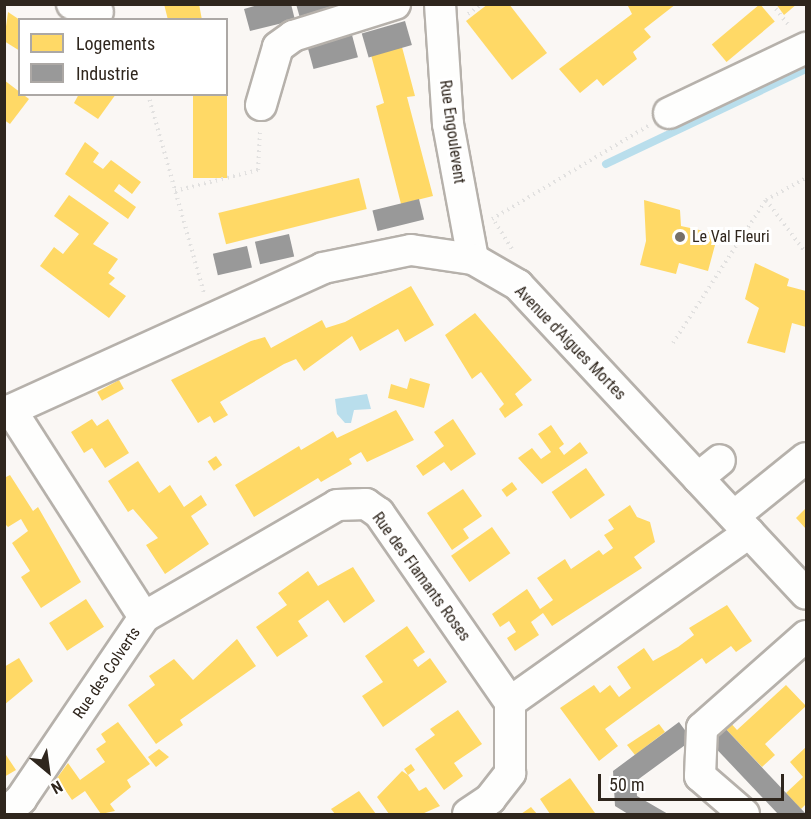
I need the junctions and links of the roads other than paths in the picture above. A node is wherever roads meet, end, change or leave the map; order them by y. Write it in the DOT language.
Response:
graph roads {
  1 [pos="395,4"];
  2 [pos="440,4"];
  3 [pos="361,9"];
  4 [pos="807,48"];
  5 [pos="261,105"];
  6 [pos="669,113"];
  7 [pos="473,259"];
  8 [pos="8,412"];
  9 [pos="807,458"];
  10 [pos="720,460"];
  11 [pos="698,478"];
  12 [pos="741,524"];
  13 [pos="807,594"];
  14 [pos="144,617"];
  15 [pos="807,636"];
  16 [pos="510,702"];
  17 [pos="4,814"];
  18 [pos="468,814"];
  19 [pos="744,814"];
  1 -- 3 [label="street"];
  2 -- 7 [label="street, Rue Engoulevent"];
  3 -- 5 [label="street"];
  4 -- 6 [label="street"];
  7 -- 8 [label="street, Avenue d'Aigues Mortes"];
  7 -- 11 [label="street, Avenue d'Aigues Mortes"];
  8 -- 14 [label="street"];
  9 -- 12 [label="street"];
  10 -- 11 [label="street"];
  11 -- 12 [label="street, Avenue d'Aigues Mortes"];
  12 -- 13 [label="street, Avenue d'Aigues Mortes"];
  12 -- 16 [label="street"];
  14 -- 16 [label="street, Rue des Flamants Roses"];
  14 -- 17 [label="street, Rue des Colverts"];
  15 -- 19 [label="street"];
  16 -- 18 [label="street"];
}
